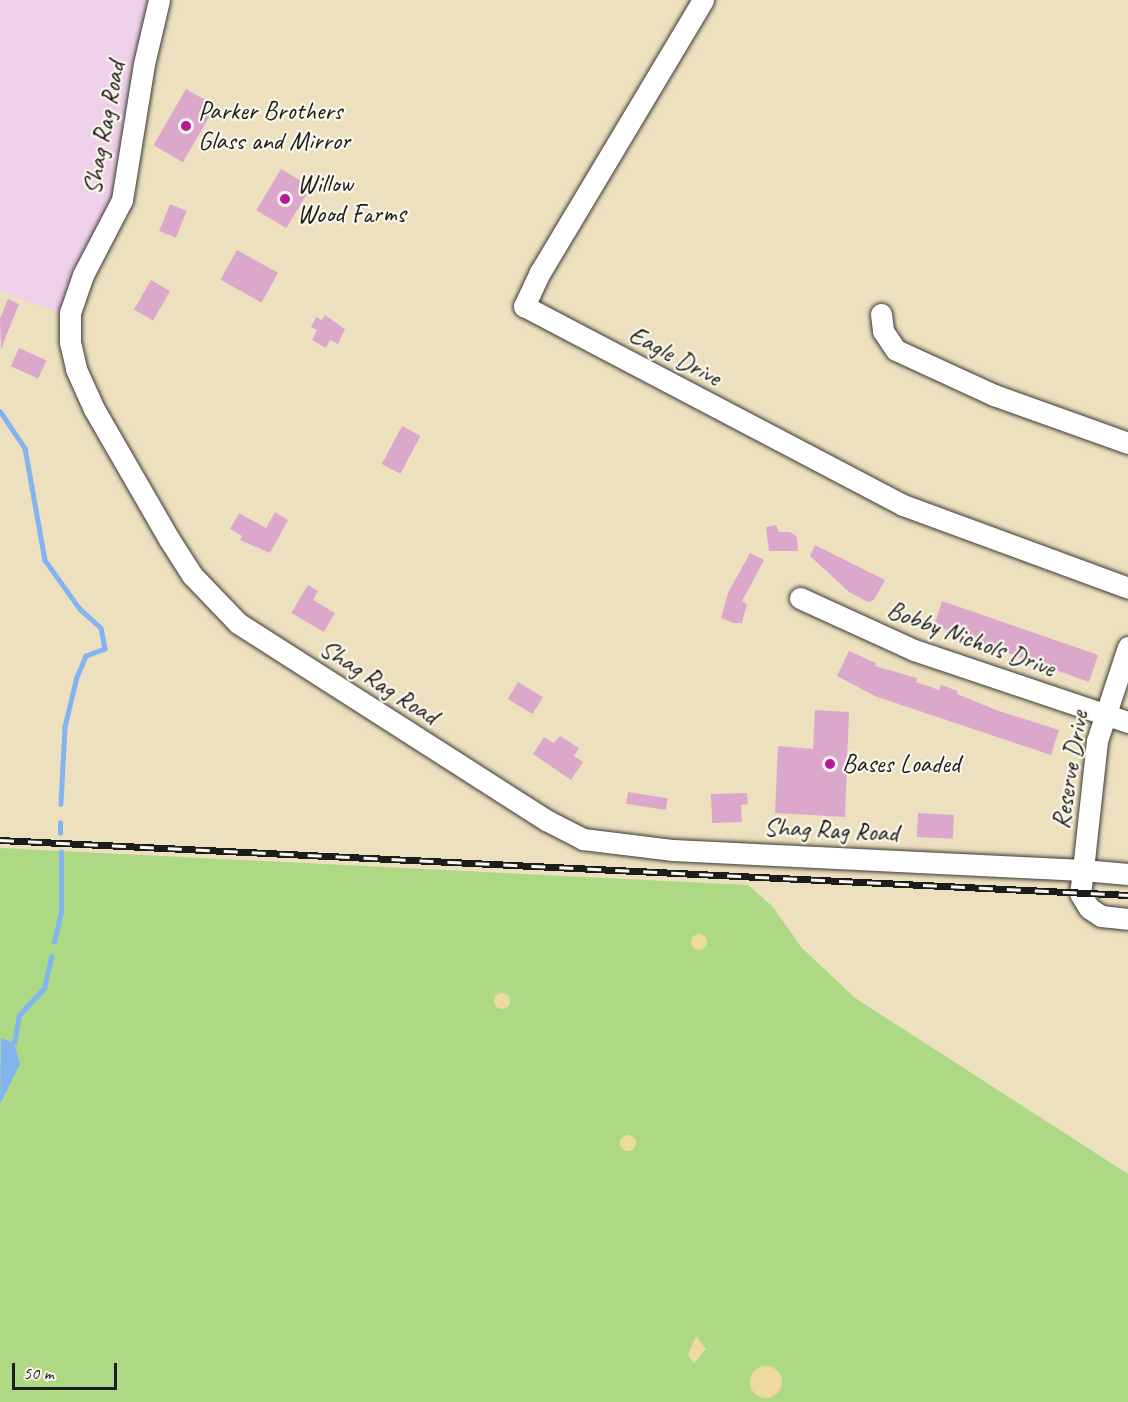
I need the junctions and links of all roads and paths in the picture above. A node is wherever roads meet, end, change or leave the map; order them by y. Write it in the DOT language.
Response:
graph roads {
  1 [pos="159,0"];
  2 [pos="703,0"];
  3 [pos="881,314"];
  4 [pos="1128,442"];
  5 [pos="1128,588"];
  6 [pos="800,598"];
  7 [pos="1128,647"];
  8 [pos="1104,714"];
  9 [pos="1128,722"];
  10 [pos="1083,870"];
  11 [pos="1128,873"];
  12 [pos="1128,919"];
  1 -- 10 [label="street, Shag Rag Road"];
  2 -- 5 [label="street, Eagle Drive"];
  3 -- 4 [label="street"];
  6 -- 8 [label="street, Bobby Nichols Drive"];
  7 -- 8 [label="street, Reserve Drive"];
  8 -- 9 [label="street, Bobby Nichols Drive"];
  8 -- 10 [label="street, Reserve Drive"];
  10 -- 11 [label="street, Shag Rag Road"];
  10 -- 12 [label="street"];
}
